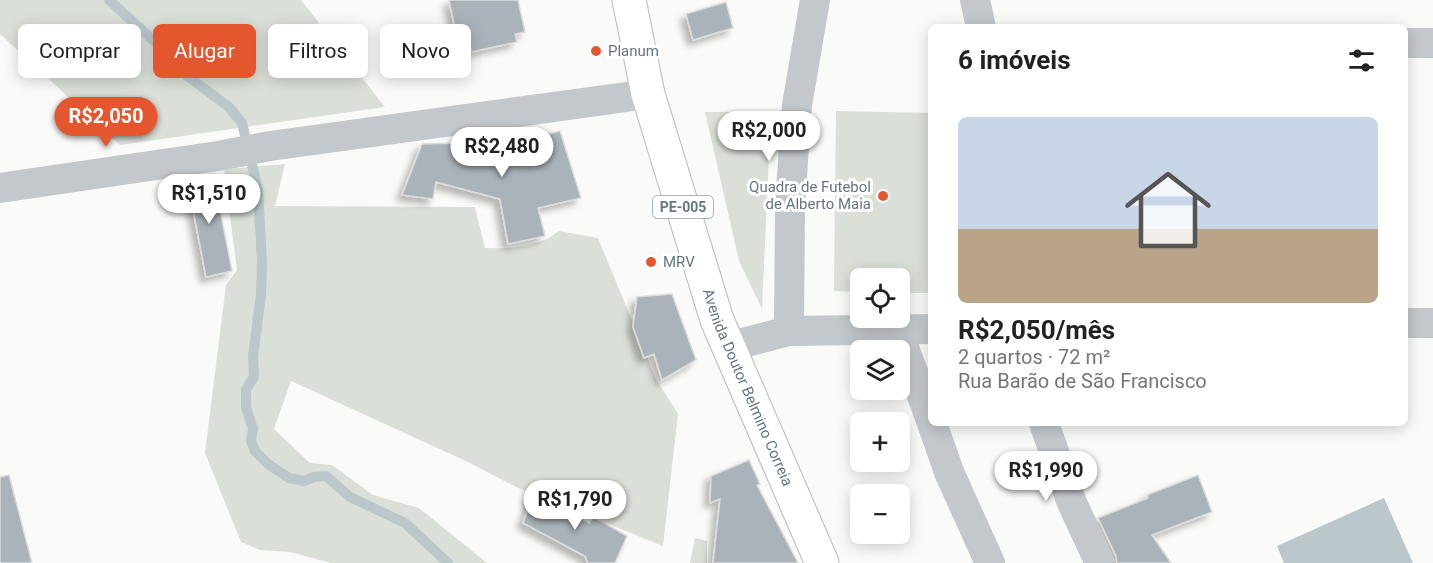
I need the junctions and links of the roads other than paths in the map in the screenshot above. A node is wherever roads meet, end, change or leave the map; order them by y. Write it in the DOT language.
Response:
graph roads {
  1 [pos="629,0"];
  2 [pos="815,0"];
  3 [pos="975,0"];
  4 [pos="980,24"];
  5 [pos="1408,43"];
  6 [pos="1433,43"];
  7 [pos="648,94"];
  8 [pos="0,188"];
  9 [pos="1408,323"];
  10 [pos="1433,323"];
  11 [pos="897,329"];
  12 [pos="928,329"];
  13 [pos="789,331"];
  14 [pos="727,347"];
  15 [pos="928,412"];
  16 [pos="933,426"];
  17 [pos="1045,426"];
  18 [pos="822,563"];
  19 [pos="990,563"];
  20 [pos="1100,563"];
  1 -- 7 [label="main road, Avenida Doutor Belmino Correia / PE-005"];
  2 -- 13 [label="street"];
  3 -- 4 [label="street"];
  5 -- 6 [label="street"];
  7 -- 8 [label="street"];
  7 -- 14 [label="main road, Avenida Doutor Belmino Correia / PE-005"];
  9 -- 10 [label="street"];
  11 -- 12 [label="street"];
  11 -- 13 [label="street"];
  11 -- 15 [label="street"];
  13 -- 14 [label="street"];
  14 -- 18 [label="main road, Avenida Doutor Belmino Correia / PE-005"];
  16 -- 19 [label="street"];
  17 -- 20 [label="street"];
}
